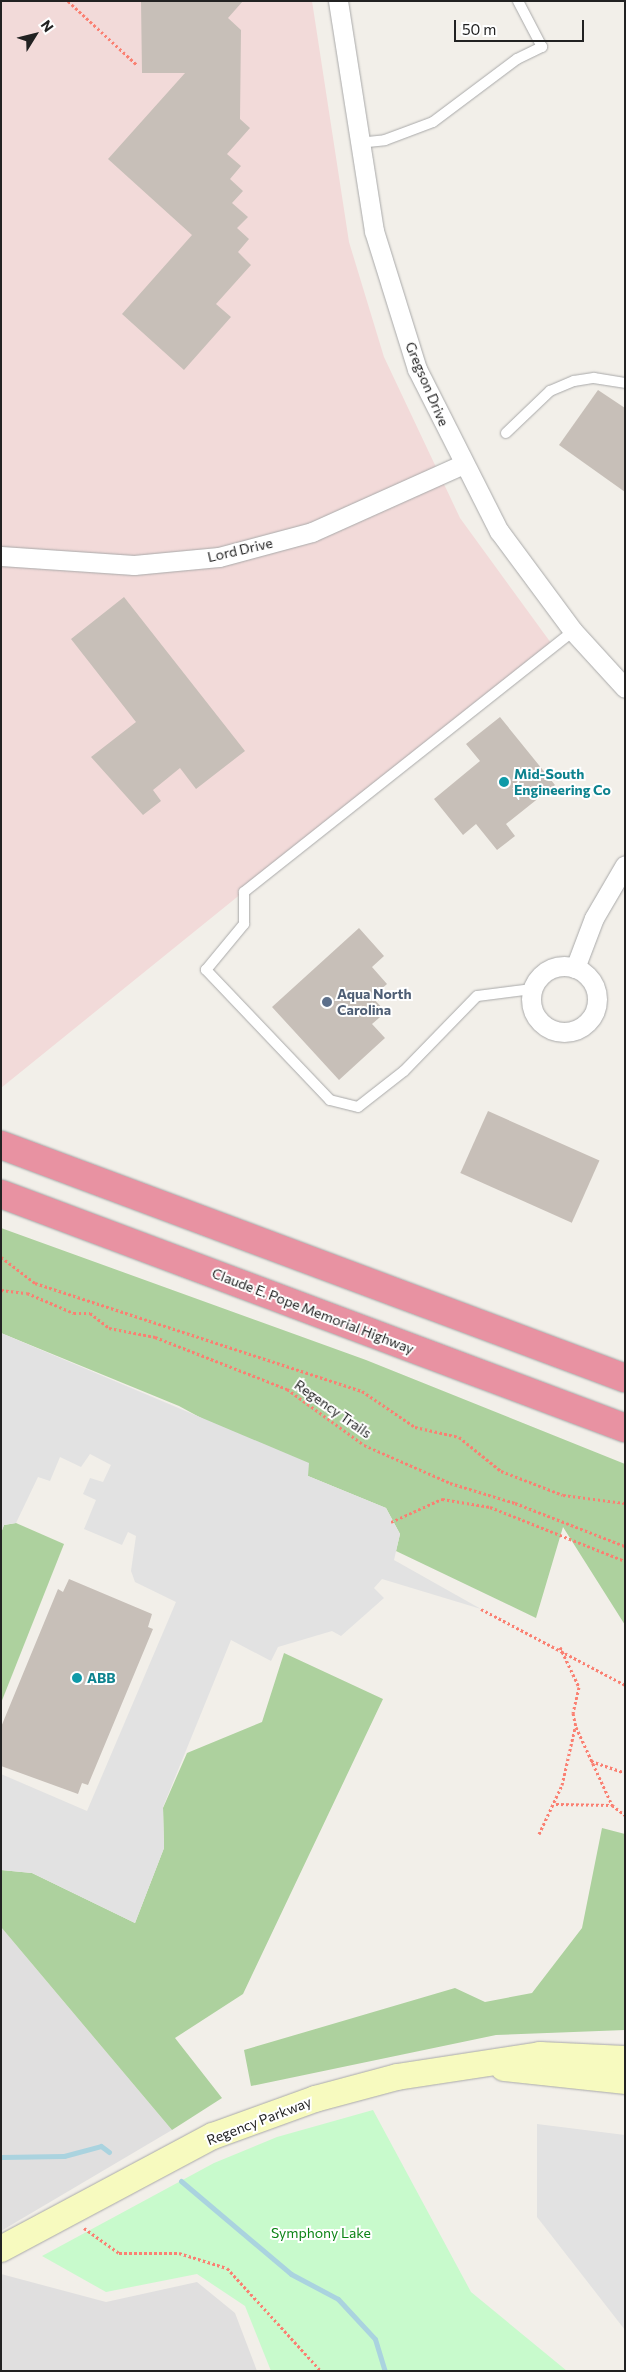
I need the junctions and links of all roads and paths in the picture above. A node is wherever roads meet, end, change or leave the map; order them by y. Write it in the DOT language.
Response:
graph roads {
  1 [pos="338,1"];
  2 [pos="518,1"];
  3 [pos="71,2"];
  4 [pos="137,65"];
  5 [pos="358,143"];
  6 [pos="625,383"];
  7 [pos="506,433"];
  8 [pos="463,464"];
  9 [pos="1,556"];
  10 [pos="572,631"];
  11 [pos="625,688"];
  12 [pos="625,865"];
  13 [pos="575,968"];
  14 [pos="532,989"];
  15 [pos="1,1145"];
  16 [pos="1,1194"];
  17 [pos="1,1257"];
  18 [pos="1,1290"];
  19 [pos="625,1378"];
  20 [pos="625,1428"];
  21 [pos="625,1503"];
  22 [pos="391,1522"];
  23 [pos="625,1546"];
  24 [pos="625,1561"];
  25 [pos="481,1609"];
  26 [pos="560,1647"];
  27 [pos="625,1685"];
  28 [pos="576,1727"];
  29 [pos="590,1761"];
  30 [pos="625,1772"];
  31 [pos="556,1804"];
  32 [pos="612,1805"];
  33 [pos="625,1815"];
  34 [pos="539,1834"];
  35 [pos="625,2059"];
  36 [pos="479,2064"];
  37 [pos="625,2081"];
  38 [pos="84,2228"];
  39 [pos="1,2249"];
  40 [pos="321,2371"];
  1 -- 5 [label="street, Gregson Drive"];
  2 -- 5 [label="lane"];
  3 -- 4 [label="path"];
  5 -- 8 [label="street, Gregson Drive"];
  6 -- 7 [label="lane"];
  8 -- 9 [label="street, Lord Drive"];
  8 -- 10 [label="street, Gregson Drive"];
  10 -- 11 [label="street, Gregson Drive"];
  10 -- 14 [label="lane"];
  12 -- 13 [label="street"];
  13 -- 14 [label="street"];
  13 -- 14 [label="street"];
  15 -- 19 [label="highway"];
  16 -- 20 [label="highway, Claude E. Pope Memorial Highway"];
  17 -- 21 [label="path, Regency Trails"];
  18 -- 23 [label="path, Regency Trails"];
  22 -- 24 [label="path"];
  25 -- 26 [label="path"];
  26 -- 27 [label="path"];
  26 -- 28 [label="path"];
  28 -- 29 [label="path"];
  28 -- 31 [label="path"];
  29 -- 30 [label="path"];
  29 -- 32 [label="path"];
  31 -- 32 [label="path"];
  31 -- 34 [label="path"];
  32 -- 33 [label="path"];
  35 -- 36 [label="street, Regency Parkway"];
  36 -- 37 [label="street, Regency Parkway"];
  36 -- 39 [label="street, Regency Parkway"];
  38 -- 40 [label="path"];
}
